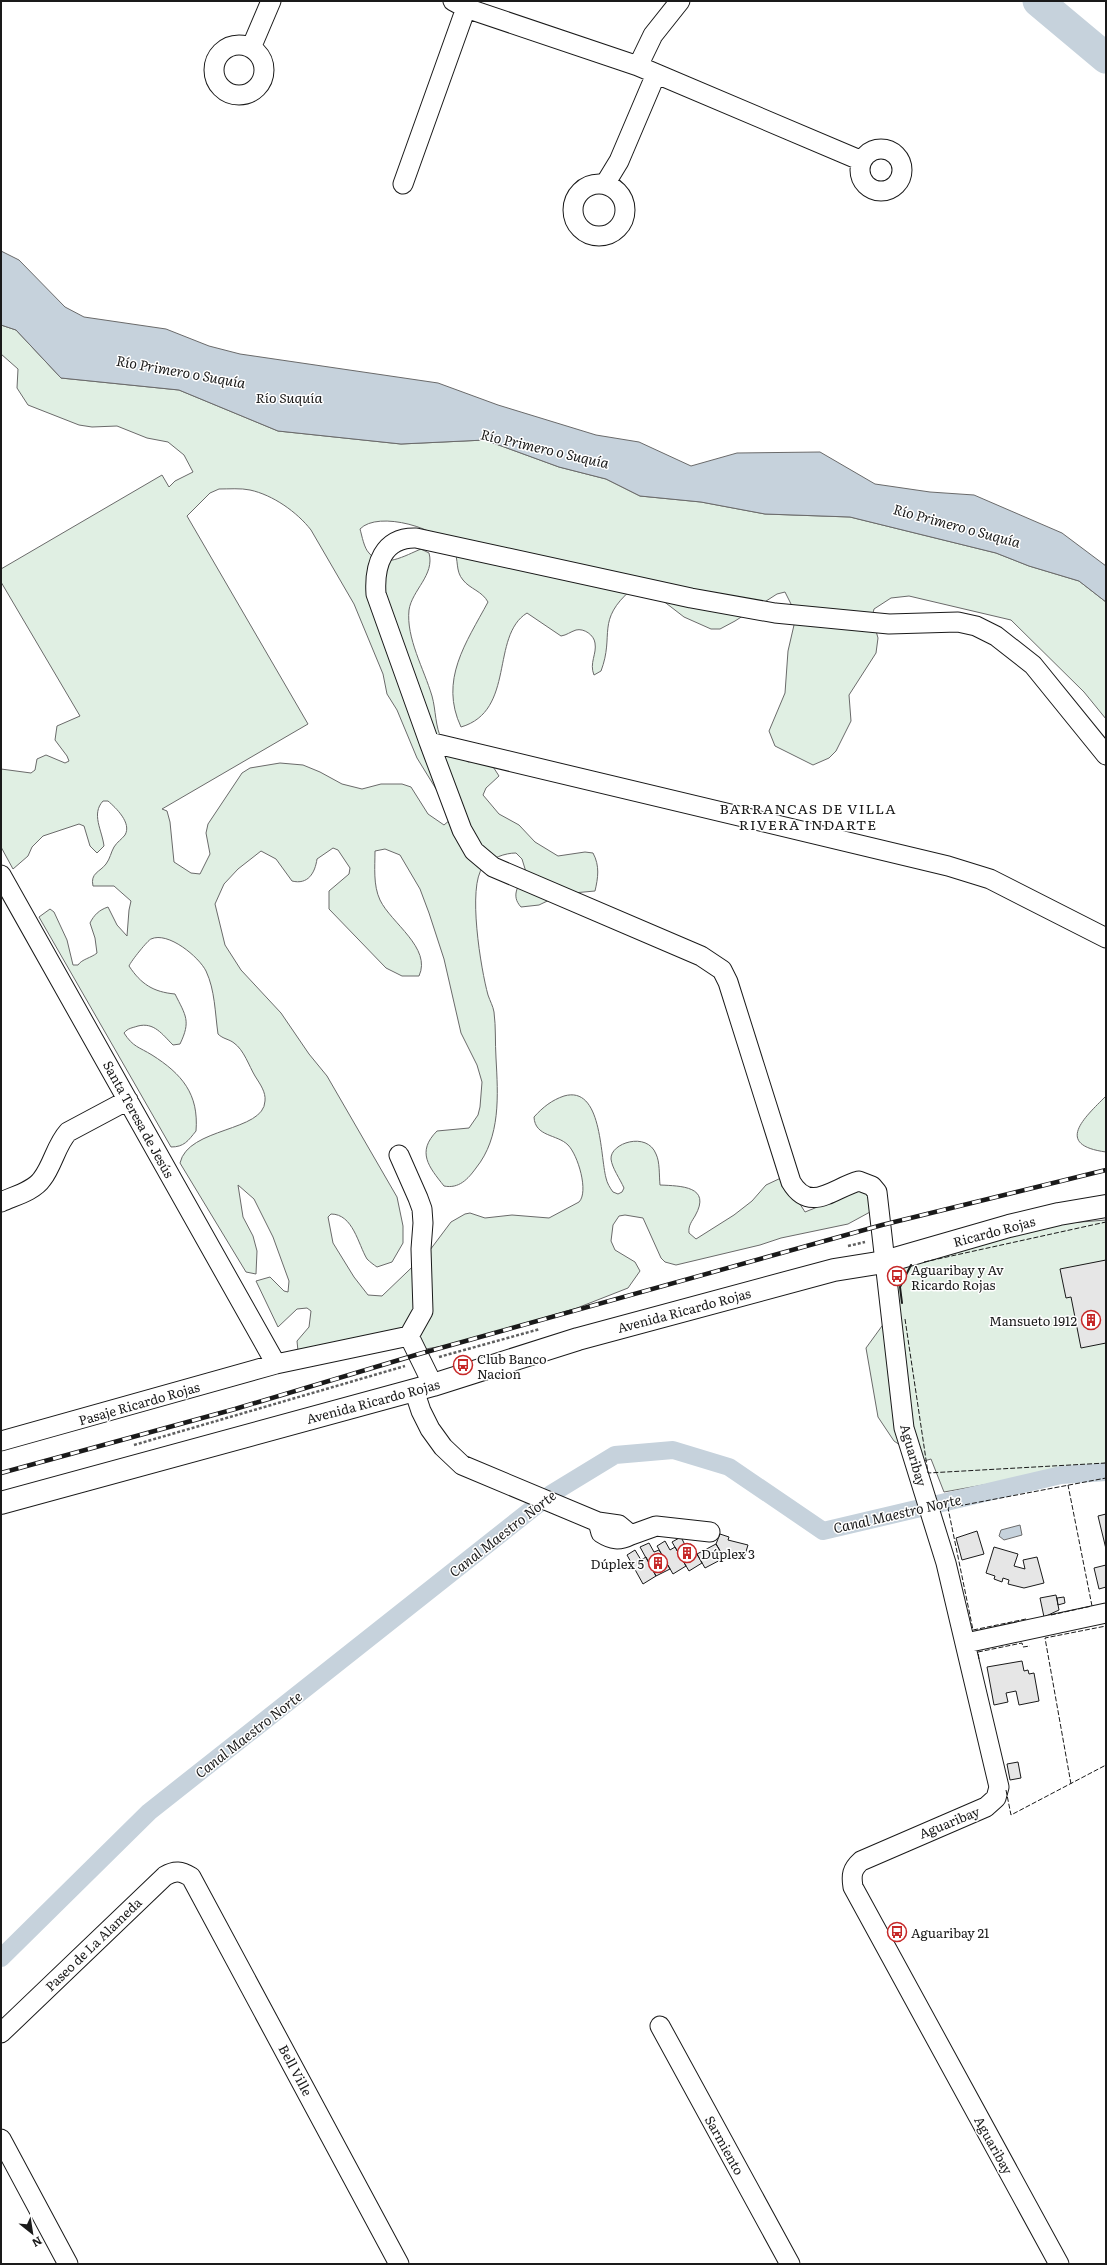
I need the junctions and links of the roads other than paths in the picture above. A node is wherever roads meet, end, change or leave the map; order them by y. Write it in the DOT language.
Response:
graph roads {
  1 [pos="271,1"];
  2 [pos="680,1"];
  3 [pos="459,5"];
  4 [pos="251,48"];
  5 [pos="638,66"];
  6 [pos="656,74"];
  7 [pos="862,161"];
  8 [pos="403,184"];
  9 [pos="606,184"];
  10 [pos="429,742"];
  11 [pos="1106,755"];
  12 [pos="1,874"];
  13 [pos="1106,938"];
  14 [pos="128,1100"];
  15 [pos="398,1155"];
  16 [pos="1,1202"];
  17 [pos="1106,1206"];
  18 [pos="884,1262"];
  19 [pos="409,1336"];
  20 [pos="276,1364"];
  21 [pos="424,1387"];
  22 [pos="1,1441"];
  23 [pos="1,1503"];
  24 [pos="710,1532"];
  25 [pos="1106,1613"];
  26 [pos="966,1643"];
  27 [pos="191,1877"];
  28 [pos="660,2026"];
  29 [pos="1,2033"];
  30 [pos="1,2139"];
  31 [pos="68,2264"];
  32 [pos="399,2264"];
  33 [pos="790,2264"];
  34 [pos="1059,2264"];
  1 -- 4 [label="street"];
  2 -- 5 [label="street"];
  3 -- 5 [label="street"];
  3 -- 8 [label="street"];
  5 -- 6 [label="street"];
  6 -- 7 [label="street"];
  6 -- 9 [label="street"];
  10 -- 11 [label="street, Aguaribay"];
  10 -- 13 [label="street"];
  10 -- 18 [label="street, Aguaribay"];
  12 -- 14 [label="street, Santa Teresa de Jesús"];
  14 -- 16 [label="street"];
  14 -- 20 [label="street, Santa Teresa de Jesús"];
  15 -- 19 [label="street"];
  17 -- 18 [label="main road, Ricardo Rojas"];
  18 -- 21 [label="main road, Avenida Ricardo Rojas"];
  18 -- 26 [label="street, Aguaribay"];
  19 -- 20 [label="street, Pasaje Ricardo Rojas"];
  19 -- 21 [label="street"];
  20 -- 22 [label="street, Pasaje Ricardo Rojas"];
  21 -- 23 [label="main road, Avenida Ricardo Rojas"];
  21 -- 24 [label="street"];
  25 -- 26 [label="street"];
  26 -- 34 [label="street, Aguaribay"];
  27 -- 29 [label="street, Paseo de La Alameda"];
  27 -- 32 [label="street, Bell Ville"];
  28 -- 33 [label="street, Sarmiento"];
  30 -- 31 [label="street"];
}
